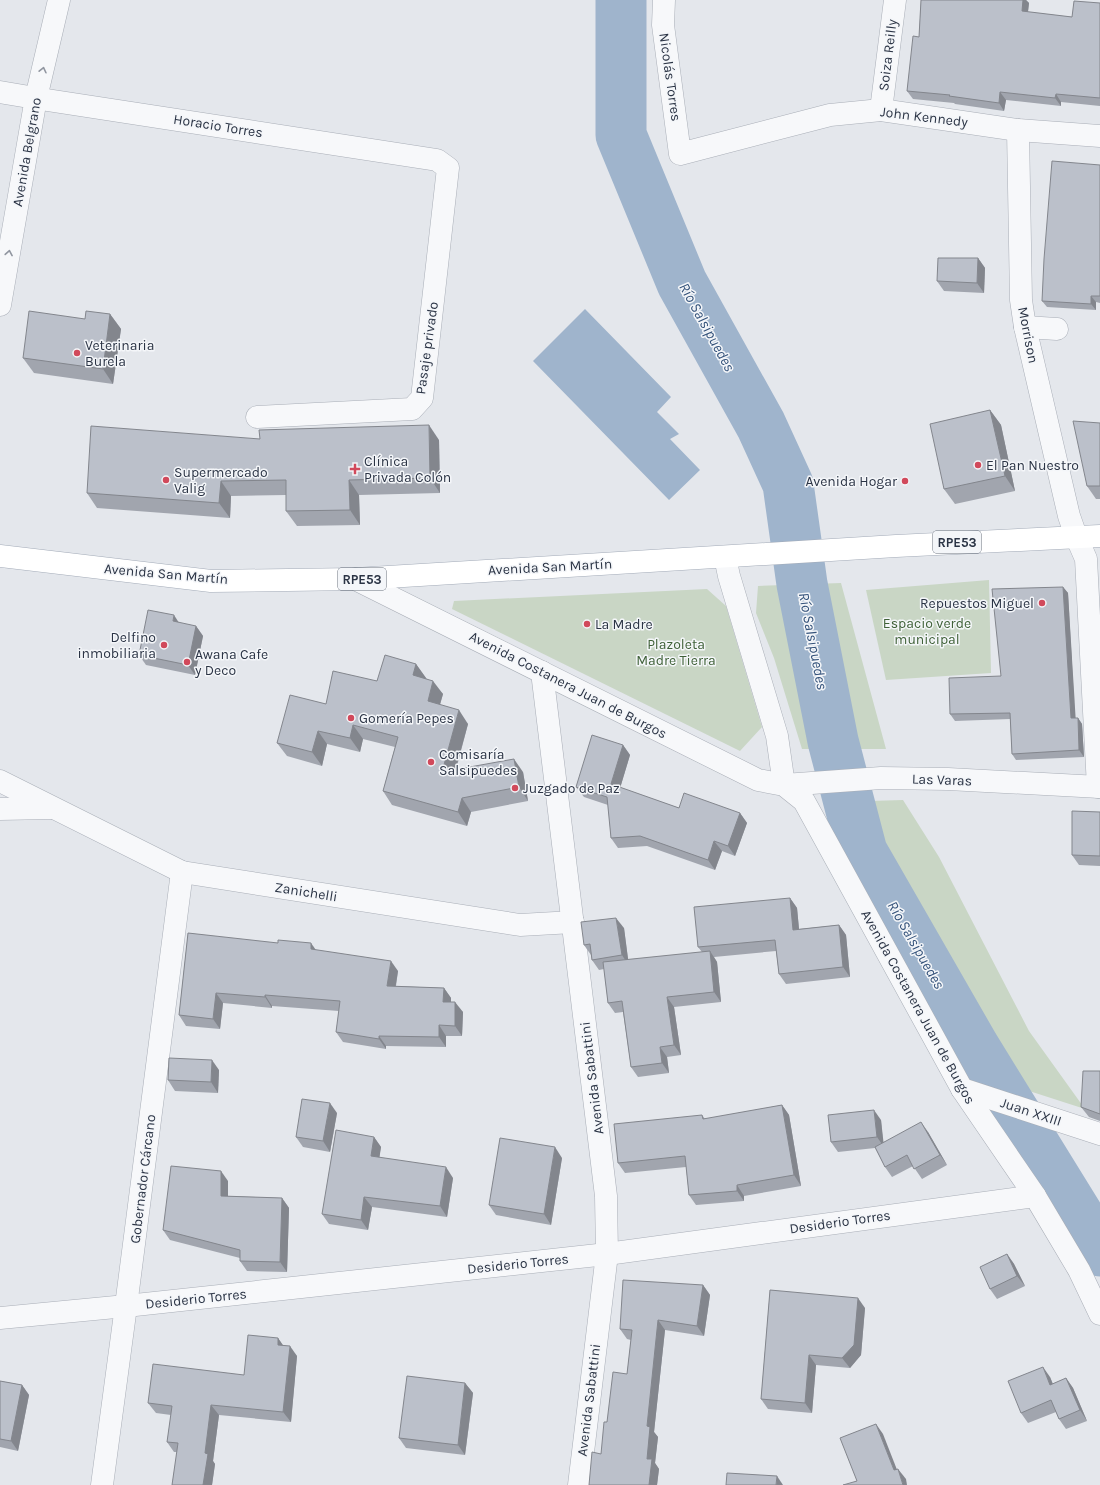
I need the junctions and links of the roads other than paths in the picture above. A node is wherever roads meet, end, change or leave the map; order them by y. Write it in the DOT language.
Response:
graph roads {
  1 [pos="59,0"];
  2 [pos="664,0"];
  3 [pos="895,0"];
  4 [pos="0,92"];
  5 [pos="36,98"];
  6 [pos="881,110"];
  7 [pos="1018,130"];
  8 [pos="1100,136"];
  9 [pos="680,154"];
  10 [pos="437,160"];
  11 [pos="0,305"];
  12 [pos="1025,327"];
  13 [pos="1057,329"];
  14 [pos="257,417"];
  15 [pos="1076,536"];
  16 [pos="1100,536"];
  17 [pos="0,556"];
  18 [pos="725,557"];
  19 [pos="355,579"];
  20 [pos="542,672"];
  21 [pos="0,781"];
  22 [pos="784,785"];
  23 [pos="1099,787"];
  24 [pos="53,808"];
  25 [pos="0,810"];
  26 [pos="182,872"];
  27 [pos="574,922"];
  28 [pos="971,1092"];
  29 [pos="1093,1132"];
  30 [pos="1035,1196"];
  31 [pos="607,1254"];
  32 [pos="126,1306"];
  33 [pos="1100,1314"];
  34 [pos="0,1318"];
  35 [pos="102,1485"];
  36 [pos="579,1485"];
  5 -- 1 [label="street, Avenida Belgrano, one-way"];
  2 -- 9 [label="street, Nicolás Torres"];
  3 -- 6 [label="street, Soiza Reilly"];
  4 -- 5 [label="street, Horacio Torres"];
  5 -- 10 [label="street, Horacio Torres"];
  11 -- 5 [label="street, Avenida Belgrano, one-way"];
  6 -- 7 [label="street, John Kennedy"];
  6 -- 9 [label="street, John Kennedy"];
  7 -- 8 [label="street, John Kennedy"];
  7 -- 12 [label="street, Morrison"];
  10 -- 14 [label="street, Pasaje privado"];
  12 -- 13 [label="street"];
  12 -- 15 [label="street, Morrison"];
  15 -- 16 [label="main road, Avenida San Martín / RPE53"];
  15 -- 18 [label="main road, Avenida San Martín / RPE53"];
  15 -- 23 [label="street, Morrison"];
  17 -- 19 [label="main road, Avenida San Martín / RPE53"];
  18 -- 19 [label="main road, Avenida San Martín / RPE53"];
  18 -- 22 [label="street"];
  19 -- 20 [label="street, Avenida Costanera Juan de Burgos"];
  20 -- 22 [label="street, Avenida Costanera Juan de Burgos"];
  20 -- 27 [label="street, Avenida Sabattini"];
  21 -- 24 [label="street, Zanichelli"];
  22 -- 23 [label="street, Las Varas"];
  22 -- 28 [label="street, Avenida Costanera Juan de Burgos"];
  24 -- 25 [label="street, Zanichelli"];
  24 -- 26 [label="street, Zanichelli"];
  26 -- 27 [label="street, Zanichelli"];
  26 -- 32 [label="street, Gobernador Cárcano"];
  27 -- 31 [label="street, Avenida Sabattini"];
  28 -- 29 [label="street, Juan XXIII"];
  28 -- 30 [label="street, Avenida Costanera Juan de Burgos"];
  30 -- 31 [label="street, Desiderio Torres"];
  30 -- 33 [label="street, Avenida Costanera Juan de Burgos"];
  31 -- 32 [label="street, Desiderio Torres"];
  31 -- 36 [label="street, Avenida Sabattini"];
  32 -- 34 [label="street, Desiderio Torres"];
  32 -- 35 [label="street, Gobernador Cárcano"];
}
